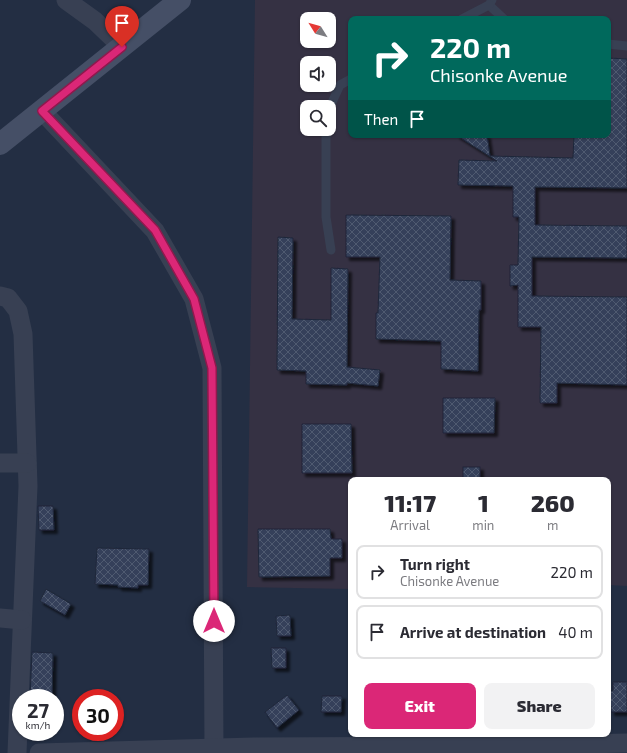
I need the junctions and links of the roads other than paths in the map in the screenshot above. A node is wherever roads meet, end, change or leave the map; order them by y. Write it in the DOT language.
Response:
graph roads {
  1 [pos="66,0"];
  2 [pos="180,0"];
  3 [pos="491,2"];
  4 [pos="467,16"];
  5 [pos="502,16"];
  6 [pos="611,44"];
  7 [pos="627,46"];
  8 [pos="122,47"];
  9 [pos="348,81"];
  10 [pos="333,100"];
  11 [pos="42,111"];
  12 [pos="326,136"];
  13 [pos="0,144"];
  14 [pos="331,250"];
  15 [pos="0,296"];
  16 [pos="0,463"];
  17 [pos="27,463"];
  18 [pos="0,618"];
  19 [pos="22,620"];
  20 [pos="627,743"];
  21 [pos="497,749"];
  22 [pos="214,751"];
  23 [pos="17,753"];
  24 [pos="39,753"];
  1 -- 8 [label="street"];
  2 -- 8 [label="street"];
  3 -- 4 [label="lane"];
  3 -- 5 [label="lane"];
  6 -- 7 [label="lane"];
  8 -- 11 [label="street"];
  9 -- 10 [label="lane"];
  11 -- 13 [label="street"];
  11 -- 22 [label="street"];
  12 -- 14 [label="lane"];
  15 -- 17 [label="street"];
  16 -- 17 [label="street"];
  17 -- 19 [label="street"];
  18 -- 19 [label="street"];
  19 -- 23 [label="street"];
  20 -- 21 [label="street"];
  21 -- 22 [label="street"];
  22 -- 24 [label="street"];
}
